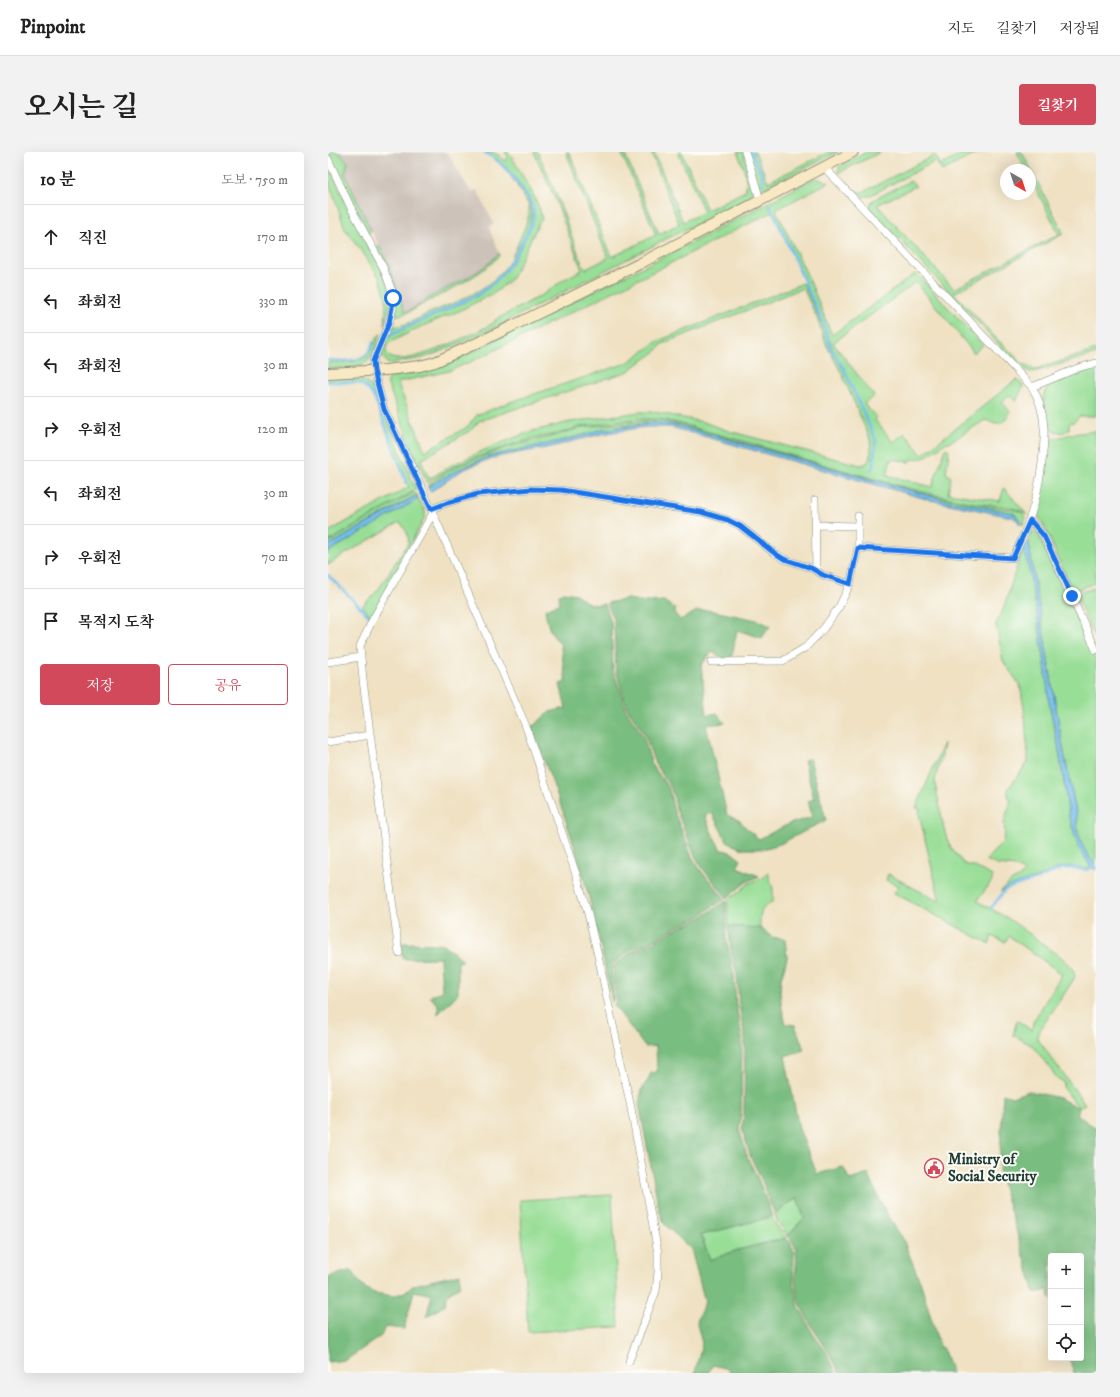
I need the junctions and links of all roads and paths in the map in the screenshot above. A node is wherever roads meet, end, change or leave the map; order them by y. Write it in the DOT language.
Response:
graph roads {
  1 [pos="745,152"];
  2 [pos="853,152"];
  3 [pos="328,159"];
  4 [pos="824,167"];
  5 [pos="760,200"];
  6 [pos="1096,364"];
  7 [pos="374,371"];
  8 [pos="328,373"];
  9 [pos="1032,387"];
  10 [pos="815,500"];
  11 [pos="432,511"];
  12 [pos="858,516"];
  13 [pos="1030,520"];
  14 [pos="816,525"];
  15 [pos="858,526"];
  16 [pos="858,548"];
  17 [pos="816,570"];
  18 [pos="850,584"];
  19 [pos="1096,650"];
  20 [pos="361,657"];
  21 [pos="328,662"];
  22 [pos="711,662"];
  23 [pos="370,735"];
  24 [pos="328,742"];
  25 [pos="399,953"];
  26 [pos="629,1361"];
  1 -- 5 [label="street"];
  2 -- 4 [label="main road"];
  3 -- 7 [label="street"];
  4 -- 5 [label="main road"];
  4 -- 9 [label="street"];
  5 -- 7 [label="main road"];
  6 -- 9 [label="street"];
  7 -- 8 [label="main road"];
  7 -- 11 [label="street"];
  9 -- 13 [label="street"];
  10 -- 14 [label="street"];
  11 -- 17 [label="street"];
  11 -- 20 [label="street"];
  11 -- 26 [label="street"];
  12 -- 15 [label="street"];
  13 -- 16 [label="street"];
  13 -- 19 [label="street"];
  14 -- 15 [label="street"];
  14 -- 17 [label="street"];
  15 -- 16 [label="street"];
  16 -- 18 [label="street"];
  17 -- 18 [label="street"];
  18 -- 22 [label="street"];
  20 -- 21 [label="street"];
  20 -- 23 [label="street"];
  23 -- 24 [label="street"];
  23 -- 25 [label="street"];
}
